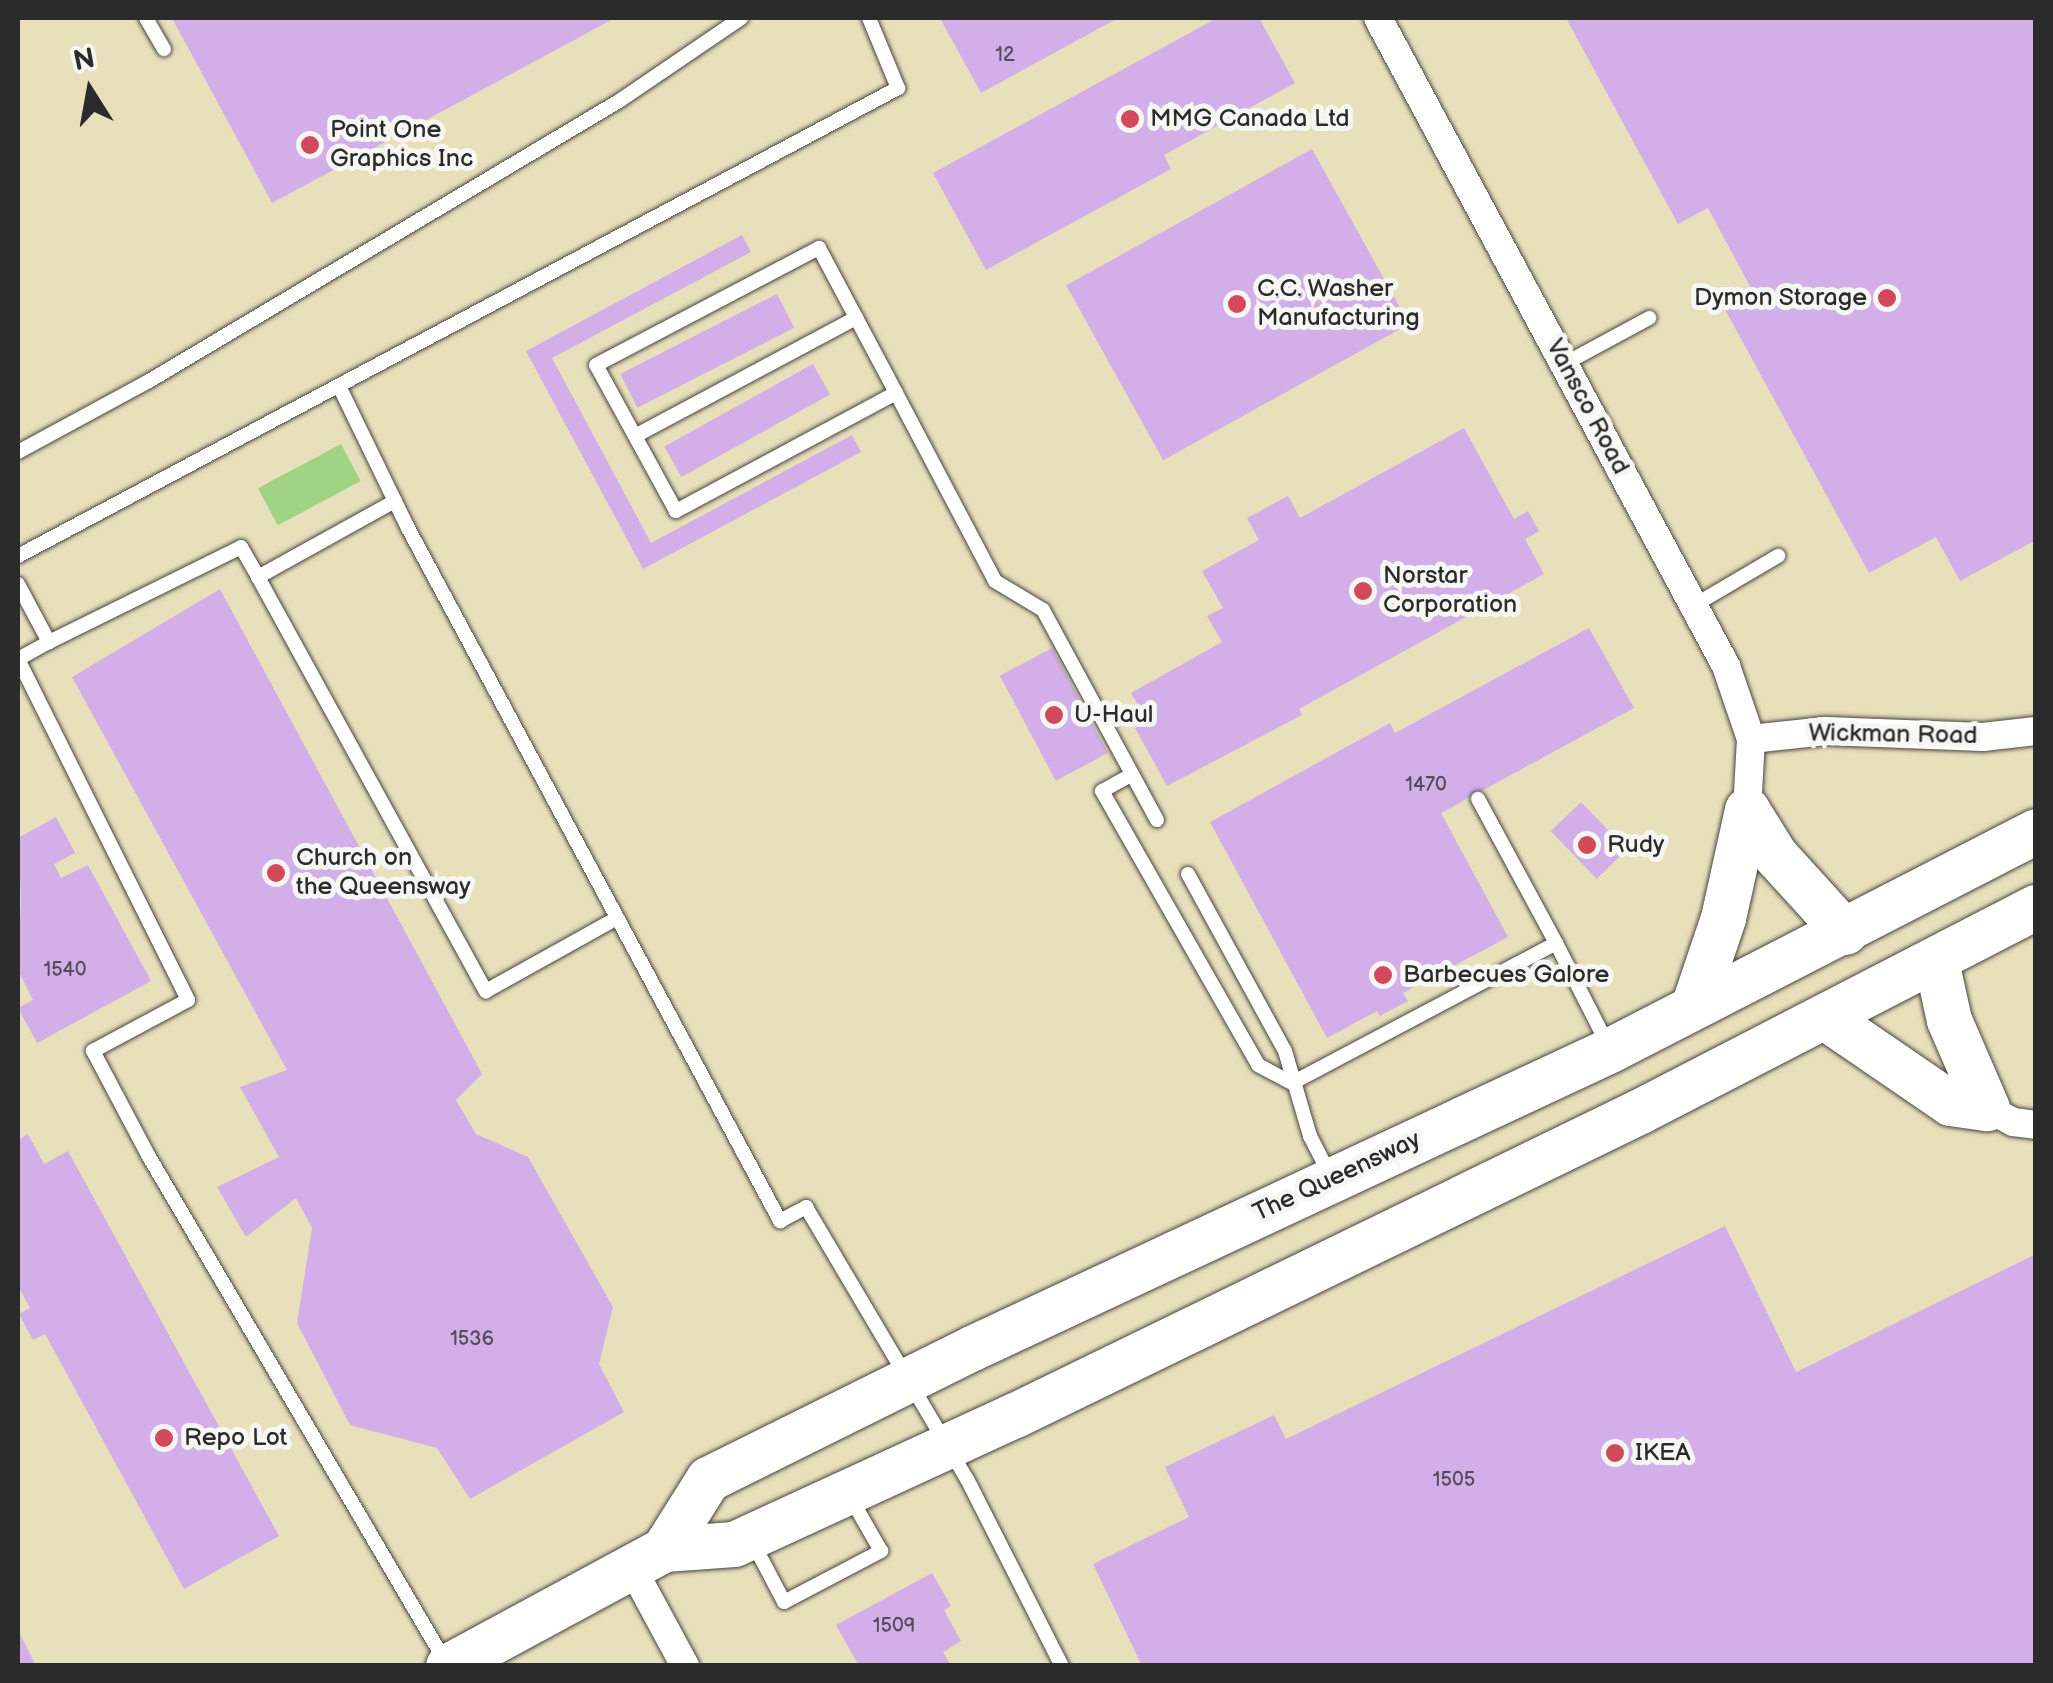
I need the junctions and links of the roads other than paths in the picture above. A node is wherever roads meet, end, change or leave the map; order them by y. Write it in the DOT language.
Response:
graph roads {
  1 [pos="146,18"];
  2 [pos="741,18"];
  3 [pos="870,18"];
  4 [pos="1378,18"];
  5 [pos="164,49"];
  6 [pos="856,318"];
  7 [pos="1649,318"];
  8 [pos="1564,364"];
  9 [pos="339,386"];
  10 [pos="896,393"];
  11 [pos="635,436"];
  12 [pos="18,452"];
  13 [pos="395,501"];
  14 [pos="18,556"];
  15 [pos="1778,556"];
  16 [pos="258,577"];
  17 [pos="18,584"];
  18 [pos="1693,606"];
  19 [pos="49,642"];
  20 [pos="2036,731"];
  21 [pos="1751,739"];
  22 [pos="1131,775"];
  23 [pos="1478,799"];
  24 [pos="1747,810"];
  25 [pos="1158,820"];
  26 [pos="2036,831"];
  27 [pos="1188,874"];
  28 [pos="2036,908"];
  29 [pos="617,918"];
  30 [pos="1845,932"];
  31 [pos="1556,944"];
  32 [pos="1936,961"];
  33 [pos="1694,1004"];
  34 [pos="1826,1018"];
  35 [pos="1610,1050"];
  36 [pos="1292,1083"];
  37 [pos="1987,1108"];
  38 [pos="2036,1124"];
  39 [pos="1332,1179"];
  40 [pos="910,1379"];
  41 [pos="947,1444"];
  42 [pos="846,1490"];
  43 [pos="750,1536"];
  44 [pos="647,1557"];
  45 [pos="448,1666"];
  46 [pos="686,1666"];
  47 [pos="1062,1666"];
  1 -- 5 [label="lane"];
  2 -- 12 [label="lane"];
  3 -- 9 [label="lane"];
  4 -- 8 [label="street, Vansco Road"];
  6 -- 10 [label="lane"];
  6 -- 11 [label="lane"];
  6 -- 11 [label="lane"];
  7 -- 8 [label="lane"];
  8 -- 18 [label="street, Vansco Road"];
  9 -- 13 [label="lane"];
  9 -- 14 [label="lane"];
  10 -- 11 [label="lane"];
  10 -- 22 [label="lane"];
  13 -- 16 [label="lane"];
  13 -- 29 [label="lane"];
  15 -- 18 [label="lane"];
  16 -- 19 [label="lane"];
  16 -- 29 [label="lane"];
  17 -- 19 [label="lane"];
  18 -- 21 [label="street, Vansco Road"];
  19 -- 45 [label="lane"];
  20 -- 21 [label="street, Wickman Road"];
  21 -- 24 [label="street, Vansco Road"];
  22 -- 25 [label="lane"];
  22 -- 36 [label="lane"];
  23 -- 31 [label="lane"];
  24 -- 30 [label="main road"];
  24 -- 33 [label="main road"];
  26 -- 30 [label="main road, The Queensway"];
  27 -- 36 [label="lane"];
  28 -- 32 [label="main road, The Queensway"];
  29 -- 40 [label="lane"];
  30 -- 33 [label="main road, The Queensway"];
  31 -- 35 [label="lane"];
  31 -- 36 [label="lane"];
  32 -- 34 [label="main road, The Queensway"];
  32 -- 37 [label="main road"];
  33 -- 35 [label="main road, The Queensway"];
  34 -- 37 [label="main road"];
  34 -- 41 [label="main road, The Queensway"];
  35 -- 39 [label="main road, The Queensway"];
  36 -- 39 [label="lane"];
  37 -- 38 [label="street"];
  39 -- 40 [label="main road, The Queensway"];
  40 -- 41 [label="lane"];
  40 -- 44 [label="main road, The Queensway"];
  41 -- 42 [label="main road, The Queensway"];
  41 -- 47 [label="lane"];
  42 -- 43 [label="main road, The Queensway"];
  42 -- 43 [label="lane"];
  43 -- 44 [label="main road, The Queensway"];
  44 -- 45 [label="main road, The Queensway"];
  44 -- 46 [label="street"];
}
